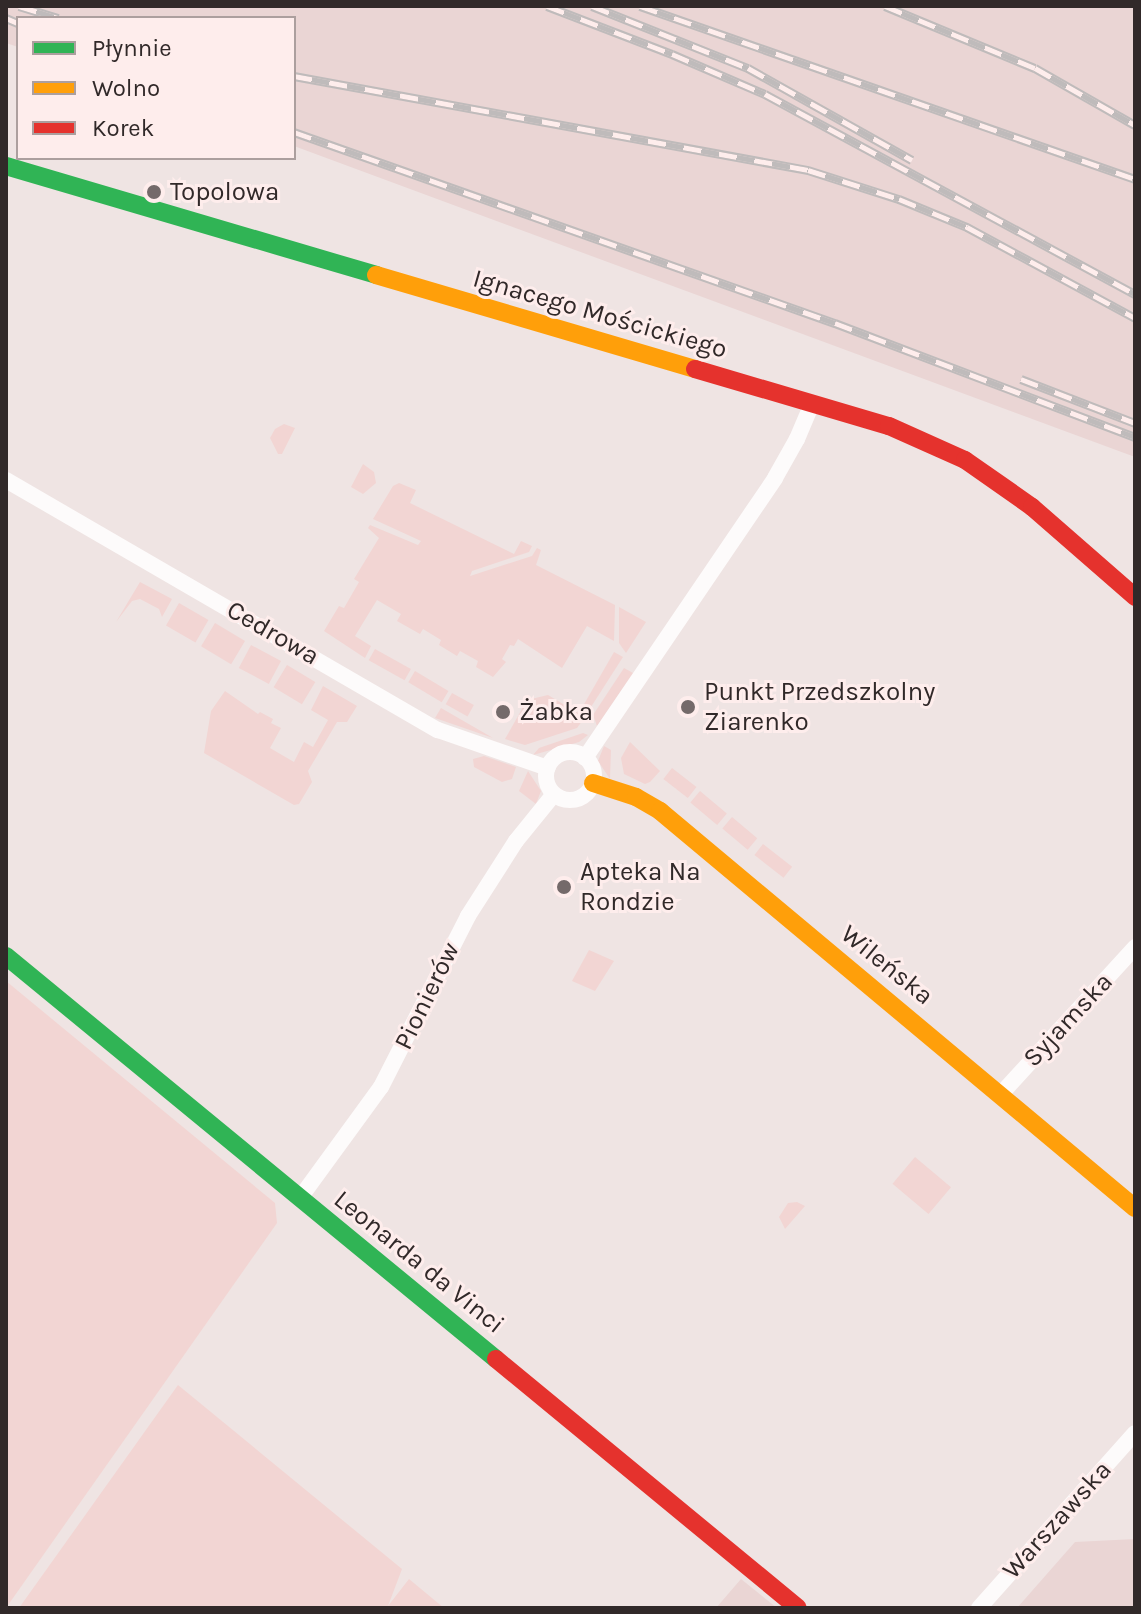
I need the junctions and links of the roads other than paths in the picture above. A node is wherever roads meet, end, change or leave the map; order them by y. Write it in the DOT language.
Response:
graph roads {
  1 [pos="6,166"];
  2 [pos="812,403"];
  3 [pos="6,480"];
  4 [pos="1135,597"];
  5 [pos="585,758"];
  6 [pos="548,768"];
  7 [pos="593,783"];
  8 [pos="554,794"];
  9 [pos="1135,947"];
  10 [pos="6,956"];
  11 [pos="1001,1094"];
  12 [pos="300,1198"];
  13 [pos="1135,1208"];
  14 [pos="1135,1433"];
  15 [pos="798,1608"];
  16 [pos="979,1608"];
  1 -- 2 [label="street, Ignacego Mościckiego"];
  2 -- 4 [label="street, Ignacego Mościckiego"];
  2 -- 5 [label="street"];
  3 -- 6 [label="street, Cedrowa"];
  5 -- 6 [label="street"];
  5 -- 7 [label="street"];
  6 -- 8 [label="street"];
  7 -- 8 [label="street"];
  7 -- 11 [label="street, Wileńska"];
  8 -- 12 [label="street, Pionierów"];
  9 -- 11 [label="street, Syjamska"];
  10 -- 12 [label="street, Leonarda da Vinci"];
  11 -- 13 [label="street, Wileńska"];
  12 -- 15 [label="street, Leonarda da Vinci"];
  14 -- 16 [label="street, Warszawska"];
}
